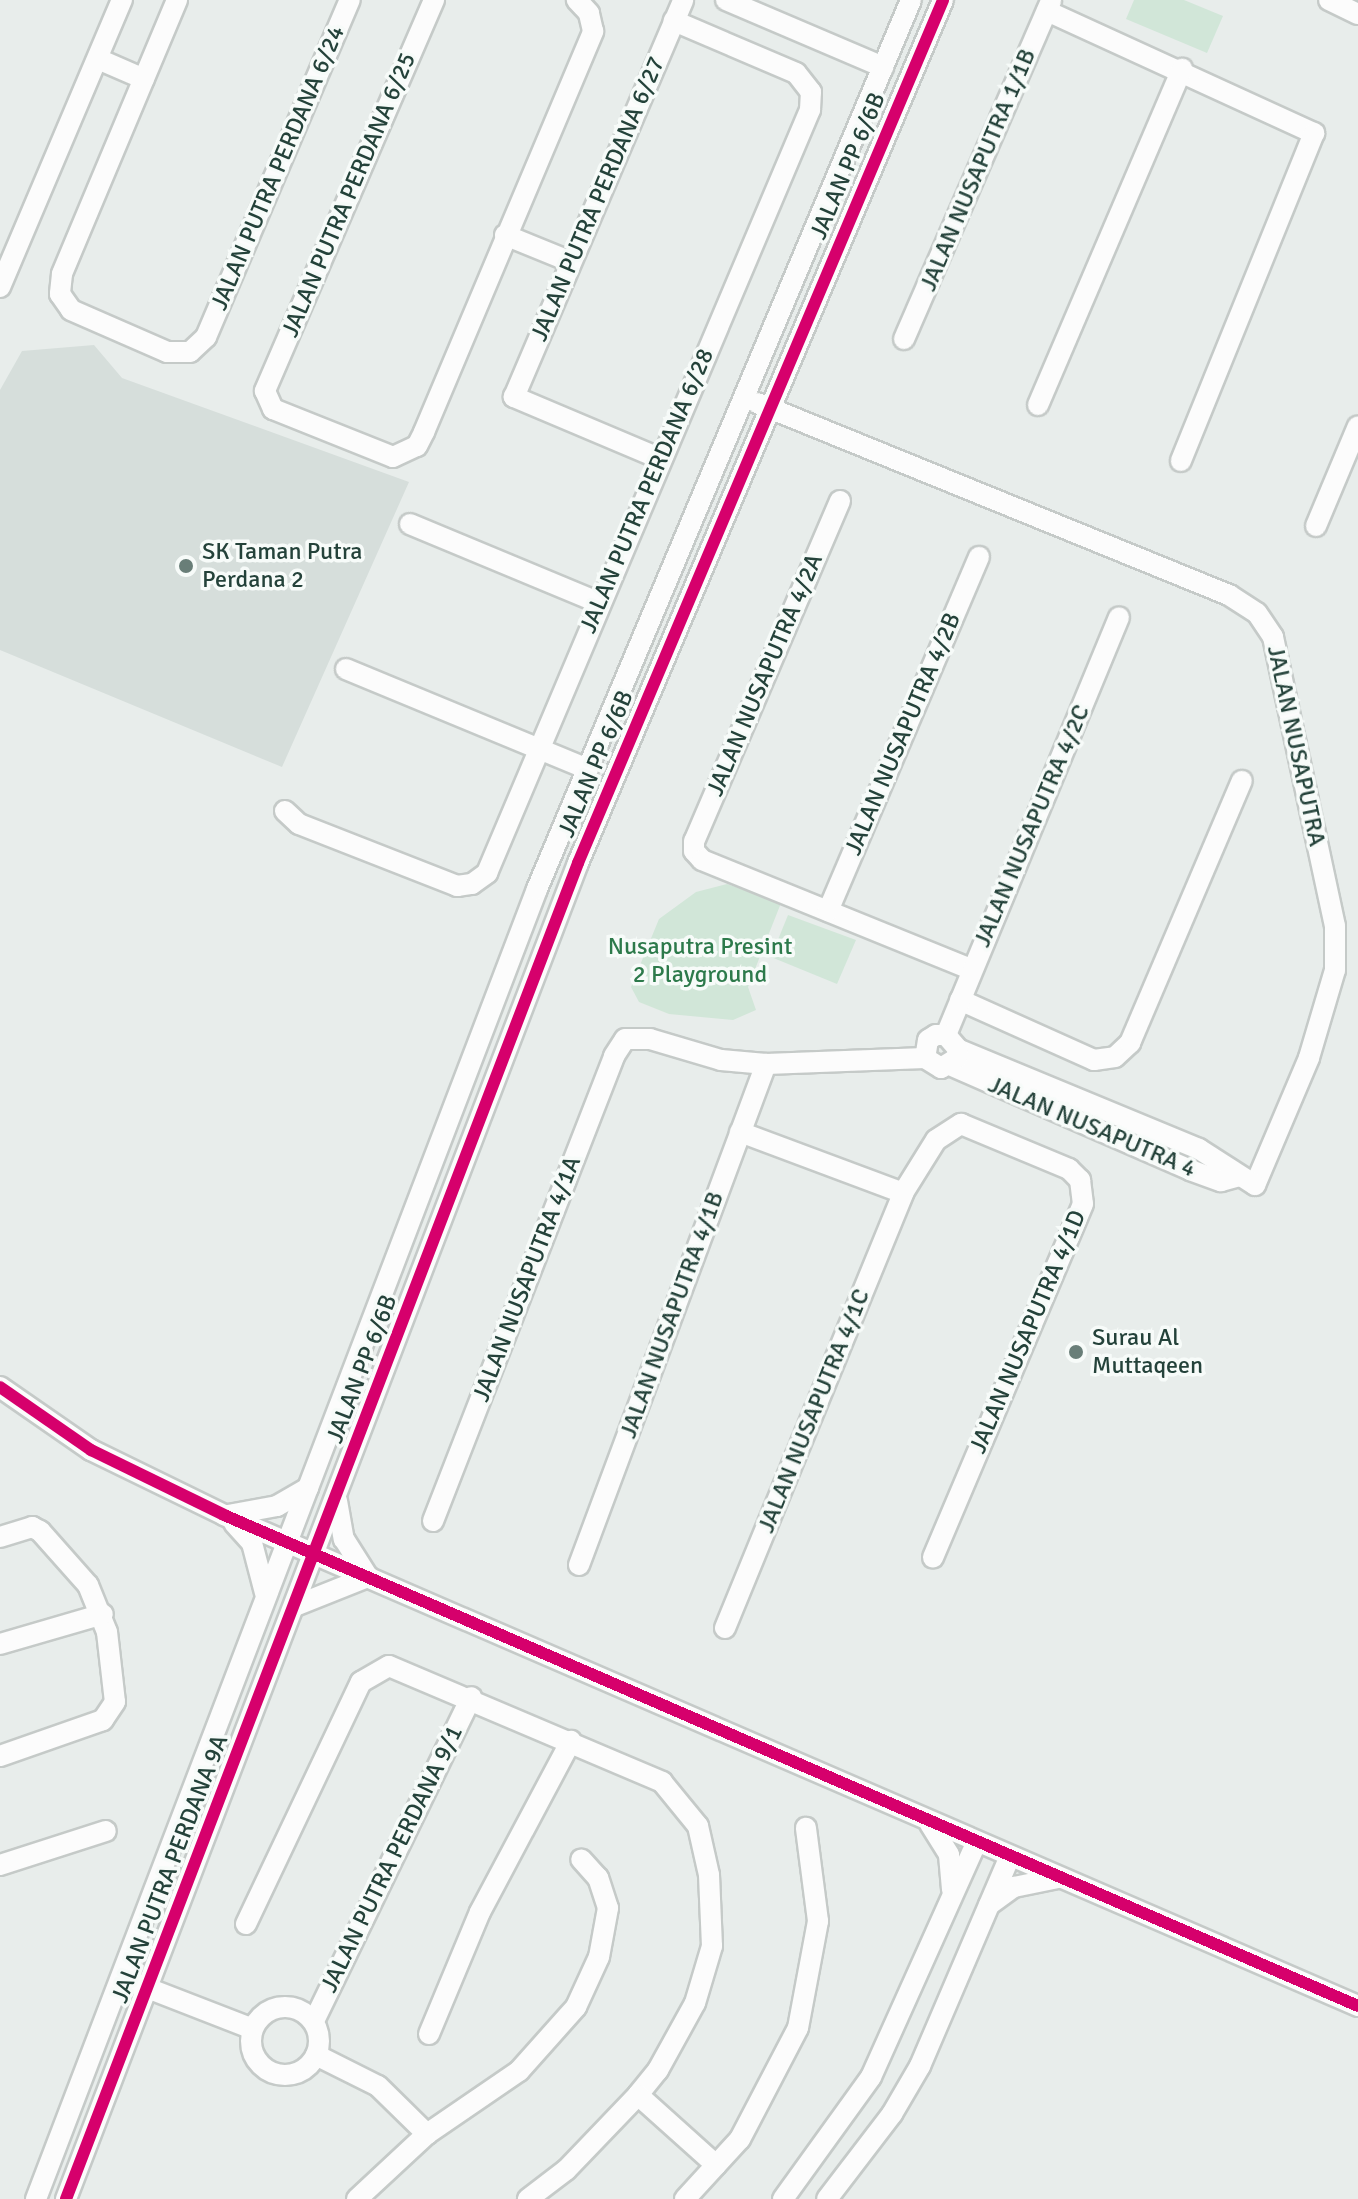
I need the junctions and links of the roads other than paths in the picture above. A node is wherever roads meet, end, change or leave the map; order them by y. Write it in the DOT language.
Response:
graph roads {
  1 [pos="122,0"];
  2 [pos="177,0"];
  3 [pos="350,0"];
  4 [pos="434,0"];
  5 [pos="577,0"];
  6 [pos="683,0"];
  7 [pos="726,0"];
  8 [pos="911,0"];
  9 [pos="943,0"];
  10 [pos="1329,0"];
  11 [pos="1049,5"];
  12 [pos="1358,14"];
  13 [pos="674,21"];
  14 [pos="98,59"];
  15 [pos="883,67"];
  16 [pos="1182,69"];
  17 [pos="144,79"];
  18 [pos="505,235"];
  19 [pos="571,262"];
  20 [pos="0,287"];
  21 [pos="904,339"];
  22 [pos="743,397"];
  23 [pos="1038,405"];
  24 [pos="769,408"];
  25 [pos="1358,426"];
  26 [pos="661,459"];
  27 [pos="1181,461"];
  28 [pos="840,501"];
  29 [pos="410,524"];
  30 [pos="1316,526"];
  31 [pos="979,557"];
  32 [pos="600,603"];
  33 [pos="1119,617"];
  34 [pos="346,669"];
  35 [pos="537,750"];
  36 [pos="588,769"];
  37 [pos="1242,781"];
  38 [pos="285,811"];
  39 [pos="828,911"];
  40 [pos="971,969"];
  41 [pos="960,1000"];
  42 [pos="625,1039"];
  43 [pos="951,1050"];
  44 [pos="925,1058"];
  45 [pos="766,1064"];
  46 [pos="740,1132"];
  47 [pos="1255,1185"];
  48 [pos="903,1193"];
  49 [pos="0,1387"];
  50 [pos="308,1488"];
  51 [pos="337,1497"];
  52 [pos="224,1515"];
  53 [pos="433,1521"];
  54 [pos="0,1537"];
  55 [pos="286,1542"];
  56 [pos="315,1554"];
  57 [pos="933,1558"];
  58 [pos="579,1565"];
  59 [pos="368,1577"];
  60 [pos="266,1596"];
  61 [pos="295,1606"];
  62 [pos="103,1614"];
  63 [pos="725,1628"];
  64 [pos="0,1644"];
  65 [pos="471,1697"];
  66 [pos="571,1741"];
  67 [pos="0,1756"];
  68 [pos="930,1824"];
  69 [pos="806,1828"];
  70 [pos="106,1831"];
  71 [pos="976,1843"];
  72 [pos="1010,1856"];
  73 [pos="581,1859"];
  74 [pos="0,1865"];
  75 [pos="1062,1877"];
  76 [pos="952,1897"];
  77 [pos="989,1905"];
  78 [pos="246,1924"];
  79 [pos="121,1977"];
  80 [pos="148,1988"];
  81 [pos="1358,2006"];
  82 [pos="314,2021"];
  83 [pos="253,2029"];
  84 [pos="429,2034"];
  85 [pos="316,2055"];
  86 [pos="638,2095"];
  87 [pos="427,2134"];
  88 [pos="716,2165"];
  89 [pos="36,2199"];
  90 [pos="66,2199"];
  91 [pos="357,2199"];
  92 [pos="528,2199"];
  93 [pos="685,2199"];
  94 [pos="783,2199"];
  95 [pos="827,2199"];
  1 -- 14 [label="street"];
  2 -- 17 [label="street"];
  3 -- 17 [label="street, JALAN PUTRA PERDANA 6/24"];
  4 -- 18 [label="street, JALAN PUTRA PERDANA 6/25"];
  5 -- 18 [label="street"];
  6 -- 13 [label="street, JALAN PUTRA PERDANA 6/27"];
  7 -- 15 [label="street"];
  8 -- 15 [label="street, JALAN PP 6/6B"];
  9 -- 24 [label="street, JALAN PP 6/6B"];
  10 -- 12 [label="street"];
  11 -- 16 [label="street"];
  11 -- 21 [label="street, JALAN NUSAPUTRA 1/1B"];
  13 -- 19 [label="street, JALAN PUTRA PERDANA 6/27"];
  13 -- 26 [label="street, JALAN PUTRA PERDANA 6/28"];
  14 -- 17 [label="street"];
  14 -- 20 [label="street"];
  15 -- 22 [label="street, JALAN PP 6/6B"];
  16 -- 23 [label="street"];
  16 -- 27 [label="street"];
  18 -- 19 [label="street"];
  19 -- 26 [label="street, JALAN PUTRA PERDANA 6/27"];
  22 -- 24 [label="street, JALAN NUSAPUTRA"];
  22 -- 36 [label="street, JALAN PP 6/6B"];
  24 -- 47 [label="street, JALAN NUSAPUTRA"];
  24 -- 51 [label="street, JALAN PP 6/6B"];
  25 -- 30 [label="street"];
  26 -- 32 [label="street, JALAN PUTRA PERDANA 6/28"];
  28 -- 39 [label="street, JALAN NUSAPUTRA 4/2A"];
  29 -- 32 [label="street"];
  31 -- 39 [label="street, JALAN NUSAPUTRA 4/2B"];
  32 -- 35 [label="street, JALAN PUTRA PERDANA 6/28"];
  33 -- 40 [label="street, JALAN NUSAPUTRA 4/2C"];
  34 -- 35 [label="street"];
  35 -- 36 [label="street"];
  35 -- 38 [label="street, JALAN PUTRA PERDANA 6/28"];
  36 -- 50 [label="street, JALAN PP 6/6B"];
  37 -- 41 [label="street"];
  39 -- 40 [label="street"];
  40 -- 41 [label="street, JALAN NUSAPUTRA 4/2C"];
  41 -- 43 [label="street, JALAN NUSAPUTRA 4/2C"];
  42 -- 45 [label="street, JALAN NUSAPUTRA 4"];
  42 -- 53 [label="street, JALAN NUSAPUTRA 4/1A"];
  43 -- 44 [label="street, JALAN NUSAPUTRA 4"];
  43 -- 44 [label="street"];
  43 -- 47 [label="street, JALAN NUSAPUTRA 4"];
  44 -- 45 [label="street, JALAN NUSAPUTRA 4"];
  45 -- 46 [label="street, JALAN NUSAPUTRA 4/1B"];
  46 -- 48 [label="street"];
  46 -- 58 [label="street, JALAN NUSAPUTRA 4/1B"];
  48 -- 57 [label="street, JALAN NUSAPUTRA 4/1D"];
  48 -- 63 [label="street, JALAN NUSAPUTRA 4/1C"];
  49 -- 52 [label="street"];
  50 -- 52 [label="street"];
  50 -- 55 [label="street, JALAN PP 6/6B"];
  51 -- 56 [label="street, JALAN PP 6/6B"];
  51 -- 59 [label="street"];
  52 -- 55 [label="street"];
  52 -- 60 [label="street"];
  54 -- 62 [label="street"];
  55 -- 56 [label="street"];
  55 -- 60 [label="street, JALAN PUTRA PERDANA 9A"];
  56 -- 59 [label="street"];
  56 -- 61 [label="street, JALAN PUTRA PERDANA 9A"];
  59 -- 61 [label="street"];
  59 -- 68 [label="street"];
  60 -- 79 [label="street, JALAN PUTRA PERDANA 9A"];
  61 -- 80 [label="street, JALAN PUTRA PERDANA 9A"];
  62 -- 64 [label="street"];
  62 -- 67 [label="street"];
  65 -- 66 [label="street"];
  65 -- 78 [label="street"];
  65 -- 82 [label="street, JALAN PUTRA PERDANA 9/1"];
  66 -- 84 [label="street"];
  66 -- 86 [label="street"];
  68 -- 71 [label="street"];
  68 -- 76 [label="street"];
  69 -- 88 [label="street"];
  70 -- 74 [label="street"];
  71 -- 72 [label="street"];
  71 -- 76 [label="street"];
  72 -- 75 [label="street"];
  72 -- 77 [label="street"];
  73 -- 87 [label="street"];
  75 -- 77 [label="street"];
  75 -- 81 [label="street"];
  76 -- 94 [label="street"];
  77 -- 95 [label="street"];
  79 -- 80 [label="street"];
  79 -- 89 [label="street, JALAN PUTRA PERDANA 9A"];
  80 -- 83 [label="street"];
  80 -- 90 [label="street, JALAN PUTRA PERDANA 9A"];
  82 -- 83 [label="street"];
  82 -- 85 [label="street"];
  83 -- 85 [label="street"];
  85 -- 87 [label="street"];
  86 -- 88 [label="street"];
  86 -- 92 [label="street"];
  87 -- 91 [label="street"];
  88 -- 93 [label="street"];
}
